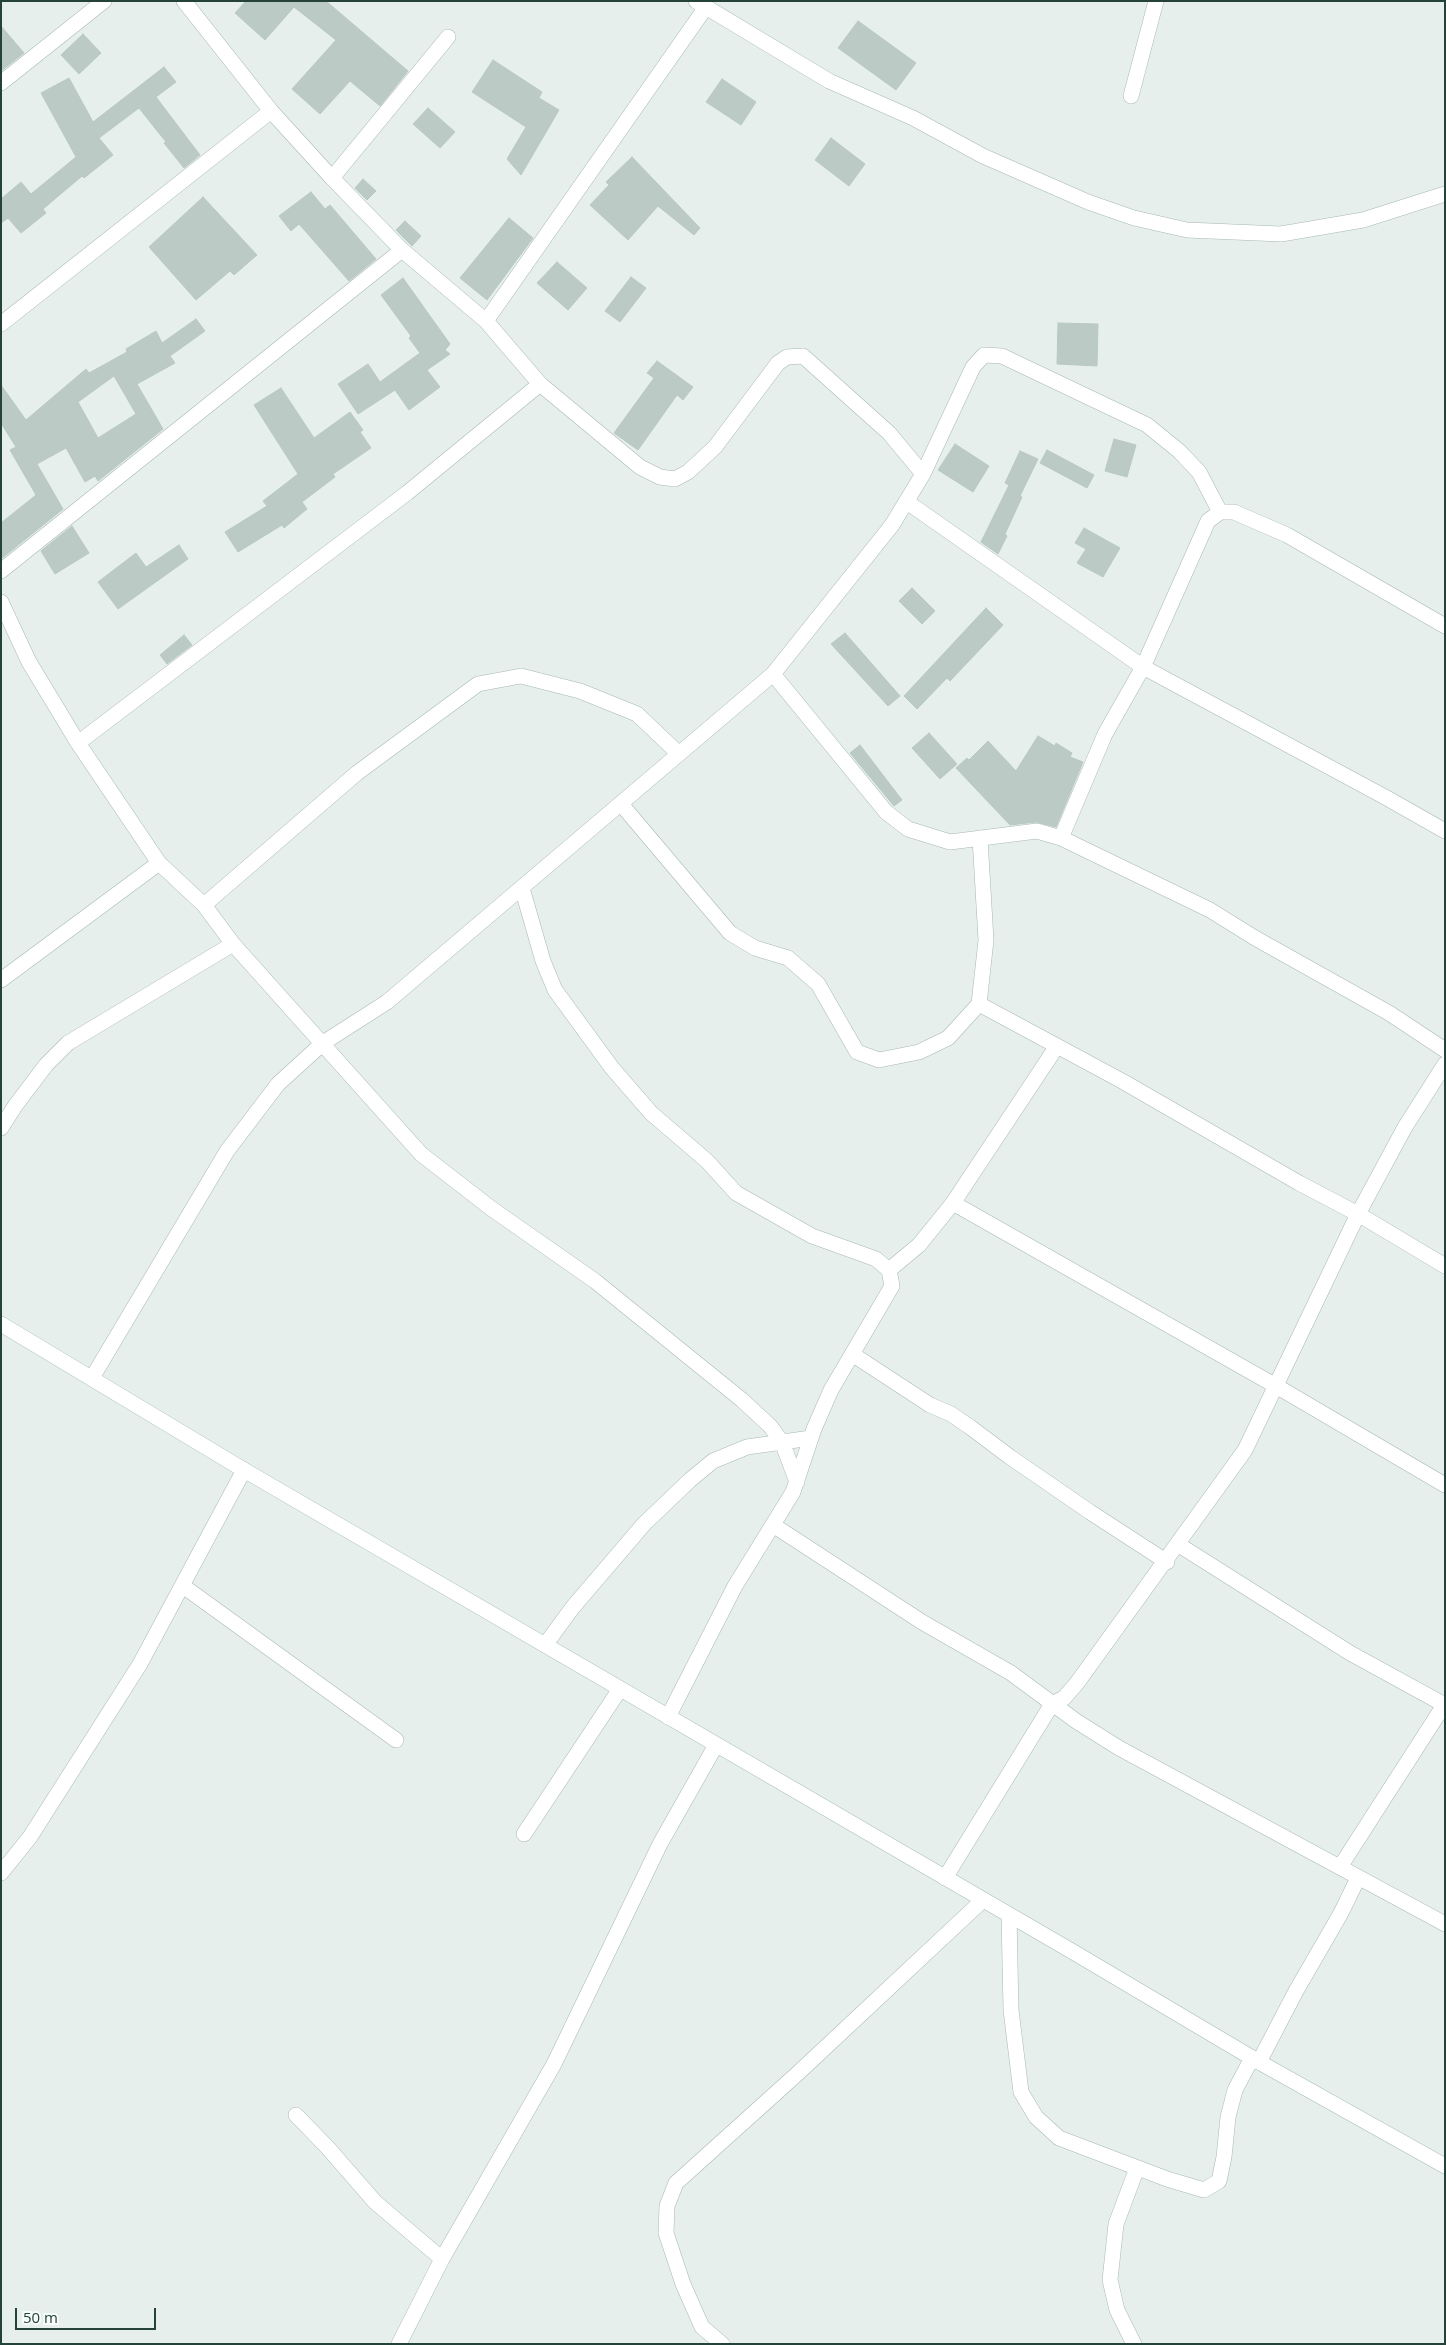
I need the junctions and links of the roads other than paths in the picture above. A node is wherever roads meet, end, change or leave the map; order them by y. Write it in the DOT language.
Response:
graph roads {
  1 [pos="104,1"];
  2 [pos="184,1"];
  3 [pos="1156,1"];
  4 [pos="701,4"];
  5 [pos="448,37"];
  6 [pos="1,83"];
  7 [pos="1131,96"];
  8 [pos="271,111"];
  9 [pos="332,178"];
  10 [pos="1445,194"];
  11 [pos="402,250"];
  12 [pos="486,321"];
  13 [pos="1,324"];
  14 [pos="540,384"];
  15 [pos="923,474"];
  16 [pos="908,502"];
  17 [pos="1220,512"];
  18 [pos="1,571"];
  19 [pos="1,602"];
  20 [pos="1445,626"];
  21 [pos="1143,667"];
  22 [pos="773,674"];
  23 [pos="78,744"];
  24 [pos="679,754"];
  25 [pos="621,804"];
  26 [pos="1445,831"];
  27 [pos="980,838"];
  28 [pos="1061,838"];
  29 [pos="159,863"];
  30 [pos="522,888"];
  31 [pos="204,905"];
  32 [pos="234,944"];
  33 [pos="1,980"];
  34 [pos="979,1004"];
  35 [pos="323,1043"];
  36 [pos="1058,1046"];
  37 [pos="1445,1050"];
  38 [pos="1445,1064"];
  39 [pos="1,1128"];
  40 [pos="953,1203"];
  41 [pos="1358,1214"];
  42 [pos="1445,1266"];
  43 [pos="889,1270"];
  44 [pos="1,1324"];
  45 [pos="852,1354"];
  46 [pos="92,1378"];
  47 [pos="1276,1386"];
  48 [pos="812,1438"];
  49 [pos="782,1442"];
  50 [pos="244,1470"];
  51 [pos="796,1482"];
  52 [pos="1445,1485"];
  53 [pos="773,1525"];
  54 [pos="1179,1545"];
  55 [pos="1166,1562"];
  56 [pos="183,1586"];
  57 [pos="545,1646"];
  58 [pos="620,1689"];
  59 [pos="1052,1704"];
  60 [pos="1444,1705"];
  61 [pos="668,1718"];
  62 [pos="396,1740"];
  63 [pos="716,1745"];
  64 [pos="524,1834"];
  65 [pos="1340,1867"];
  66 [pos="1,1873"];
  67 [pos="945,1878"];
  68 [pos="1358,1878"];
  69 [pos="983,1900"];
  70 [pos="1009,1915"];
  71 [pos="1445,1924"];
  72 [pos="1255,2060"];
  73 [pos="296,2115"];
  74 [pos="1445,2166"];
  75 [pos="1137,2168"];
  76 [pos="442,2259"];
  77 [pos="399,2344"];
  78 [pos="722,2344"];
  79 [pos="1134,2344"];
  1 -- 6 [label="street"];
  2 -- 8 [label="street"];
  3 -- 7 [label="street"];
  4 -- 10 [label="street"];
  4 -- 12 [label="street"];
  5 -- 9 [label="street"];
  8 -- 9 [label="street"];
  8 -- 13 [label="street"];
  9 -- 11 [label="street"];
  11 -- 12 [label="street"];
  11 -- 18 [label="street"];
  12 -- 14 [label="street"];
  14 -- 15 [label="street"];
  14 -- 23 [label="street"];
  15 -- 16 [label="street"];
  15 -- 17 [label="street"];
  16 -- 21 [label="street"];
  16 -- 22 [label="street"];
  17 -- 20 [label="street"];
  17 -- 21 [label="street"];
  19 -- 23 [label="street"];
  21 -- 26 [label="street"];
  21 -- 28 [label="street"];
  22 -- 24 [label="street"];
  22 -- 27 [label="street"];
  23 -- 29 [label="street"];
  24 -- 25 [label="street"];
  24 -- 31 [label="street"];
  25 -- 30 [label="street"];
  25 -- 34 [label="street"];
  27 -- 28 [label="street"];
  27 -- 34 [label="street"];
  28 -- 37 [label="street"];
  29 -- 31 [label="street"];
  29 -- 33 [label="street"];
  30 -- 35 [label="street"];
  30 -- 43 [label="street"];
  31 -- 32 [label="street"];
  32 -- 35 [label="street"];
  32 -- 39 [label="street"];
  34 -- 36 [label="street"];
  35 -- 46 [label="street"];
  35 -- 49 [label="street"];
  36 -- 40 [label="street"];
  36 -- 41 [label="street"];
  38 -- 41 [label="street"];
  40 -- 43 [label="street"];
  40 -- 47 [label="street"];
  41 -- 42 [label="street"];
  41 -- 47 [label="street"];
  43 -- 45 [label="street"];
  44 -- 46 [label="street"];
  45 -- 48 [label="street"];
  45 -- 55 [label="street"];
  46 -- 50 [label="street"];
  47 -- 52 [label="street"];
  47 -- 54 [label="street"];
  48 -- 49 [label="street"];
  48 -- 51 [label="street"];
  49 -- 51 [label="street"];
  49 -- 57 [label="street"];
  50 -- 56 [label="street"];
  50 -- 57 [label="street"];
  51 -- 53 [label="street"];
  53 -- 59 [label="street"];
  53 -- 61 [label="street"];
  54 -- 55 [label="street"];
  54 -- 60 [label="street"];
  55 -- 59 [label="street"];
  56 -- 62 [label="street"];
  56 -- 66 [label="street"];
  57 -- 58 [label="street"];
  58 -- 61 [label="street"];
  58 -- 64 [label="street"];
  59 -- 65 [label="street"];
  59 -- 67 [label="street"];
  60 -- 65 [label="street"];
  61 -- 63 [label="street"];
  63 -- 67 [label="street"];
  63 -- 76 [label="street"];
  65 -- 68 [label="street"];
  67 -- 69 [label="street"];
  68 -- 71 [label="street"];
  68 -- 72 [label="street"];
  69 -- 70 [label="street"];
  69 -- 78 [label="street"];
  70 -- 72 [label="street"];
  70 -- 75 [label="street"];
  72 -- 74 [label="street"];
  72 -- 75 [label="street"];
  73 -- 76 [label="street"];
  75 -- 79 [label="street"];
  76 -- 77 [label="street"];
}
